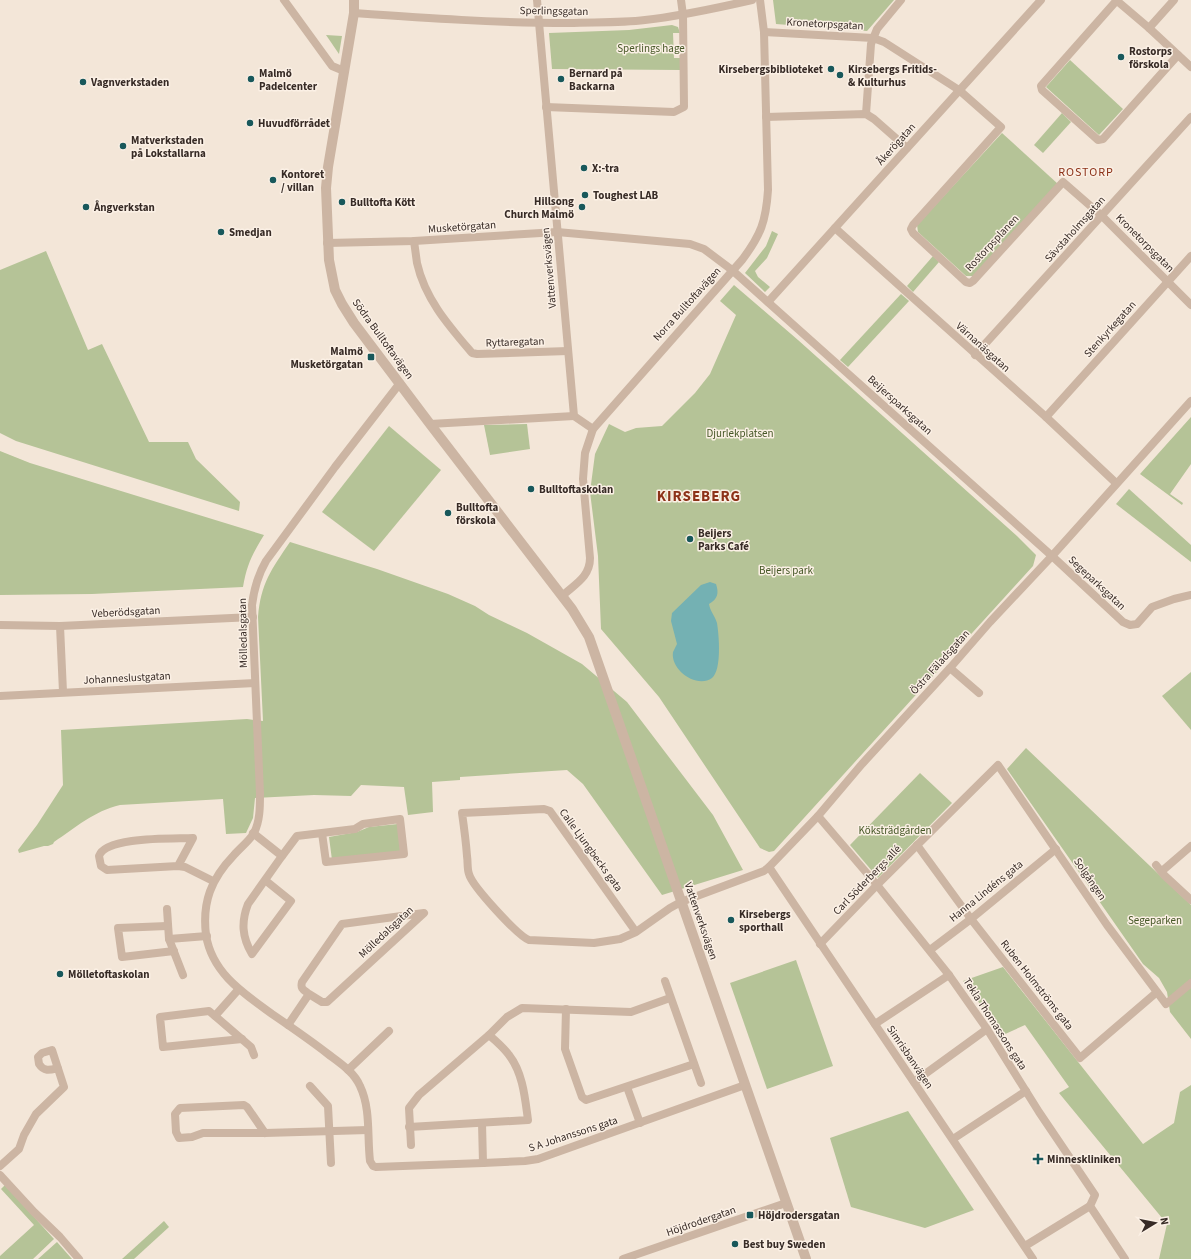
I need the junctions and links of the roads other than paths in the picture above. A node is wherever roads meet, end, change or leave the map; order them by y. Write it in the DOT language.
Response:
graph roads {
  1 [pos="284,0"];
  2 [pos="354,0"];
  3 [pos="537,0"];
  4 [pos="681,0"];
  5 [pos="752,0"];
  6 [pos="760,0"];
  7 [pos="901,0"];
  8 [pos="1041,0"];
  9 [pos="1116,0"];
  10 [pos="1174,0"];
  11 [pos="354,13"];
  12 [pos="683,16"];
  13 [pos="539,23"];
  14 [pos="1149,28"];
  15 [pos="764,32"];
  16 [pos="873,38"];
  17 [pos="1178,55"];
  18 [pos="1191,67"];
  19 [pos="344,71"];
  20 [pos="959,90"];
  21 [pos="546,107"];
  22 [pos="866,114"];
  23 [pos="766,117"];
  24 [pos="1191,117"];
  25 [pos="1001,127"];
  26 [pos="908,148"];
  27 [pos="1063,182"];
  28 [pos="1102,216"];
  29 [pos="835,228"];
  30 [pos="558,232"];
  31 [pos="414,241"];
  32 [pos="327,243"];
  33 [pos="1191,256"];
  34 [pos="732,270"];
  35 [pos="1167,281"];
  36 [pos="768,302"];
  37 [pos="1191,305"];
  38 [pos="568,351"];
  39 [pos="975,355"];
  40 [pos="400,383"];
  41 [pos="1191,401"];
  42 [pos="574,416"];
  43 [pos="1046,418"];
  44 [pos="430,424"];
  45 [pos="593,429"];
  46 [pos="1116,483"];
  47 [pos="1052,556"];
  48 [pos="1191,595"];
  49 [pos="562,596"];
  50 [pos="253,617"];
  51 [pos="0,625"];
  52 [pos="60,626"];
  53 [pos="950,668"];
  54 [pos="255,683"];
  55 [pos="63,692"];
  56 [pos="979,693"];
  57 [pos="0,696"];
  58 [pos="998,765"];
  59 [pos="818,816"];
  60 [pos="253,833"];
  61 [pos="322,833"];
  62 [pos="917,845"];
  63 [pos="1191,846"];
  64 [pos="1056,849"];
  65 [pos="282,856"];
  66 [pos="178,866"];
  67 [pos="769,867"];
  68 [pos="265,880"];
  69 [pos="213,881"];
  70 [pos="877,885"];
  71 [pos="1191,900"];
  72 [pos="681,902"];
  73 [pos="167,909"];
  74 [pos="971,918"];
  75 [pos="167,926"];
  76 [pos="636,932"];
  77 [pos="207,936"];
  78 [pos="169,939"];
  79 [pos="820,944"];
  80 [pos="930,950"];
  81 [pos="174,951"];
  82 [pos="183,975"];
  83 [pos="950,975"];
  84 [pos="665,981"];
  85 [pos="1191,983"];
  86 [pos="238,990"];
  87 [pos="1157,992"];
  88 [pos="309,994"];
  89 [pos="670,998"];
  90 [pos="566,1010"];
  91 [pos="215,1016"];
  92 [pos="875,1024"];
  93 [pos="288,1026"];
  94 [pos="987,1029"];
  95 [pos="389,1031"];
  96 [pos="489,1035"];
  97 [pos="242,1039"];
  98 [pos="254,1055"];
  99 [pos="694,1064"];
  100 [pos="58,1068"];
  101 [pos="348,1070"];
  102 [pos="914,1082"];
  103 [pos="701,1083"];
  104 [pos="745,1085"];
  105 [pos="310,1086"];
  106 [pos="628,1087"];
  107 [pos="1026,1091"];
  108 [pos="482,1124"];
  109 [pos="640,1124"];
  110 [pos="409,1127"];
  111 [pos="368,1130"];
  112 [pos="330,1131"];
  113 [pos="264,1133"];
  114 [pos="953,1139"];
  115 [pos="411,1146"];
  116 [pos="331,1163"];
  117 [pos="483,1163"];
  118 [pos="0,1166"];
  119 [pos="376,1167"];
  120 [pos="0,1175"];
  121 [pos="786,1202"];
  122 [pos="1090,1206"];
  123 [pos="1025,1246"];
  124 [pos="79,1259"];
  125 [pos="623,1259"];
  126 [pos="806,1259"];
  127 [pos="1033,1259"];
  128 [pos="1125,1259"];
  1 -- 19 [label="street"];
  2 -- 11 [label="street, Södra Bulltoftavägen"];
  3 -- 13 [label="street, Vattenverksvägen"];
  4 -- 12 [label="street"];
  5 -- 12 [label="street, Sperlingsgatan"];
  6 -- 15 [label="street, Norra Bulltoftavägen"];
  7 -- 16 [label="street"];
  8 -- 20 [label="street, Åkerögatan"];
  9 -- 14 [label="street"];
  9 -- 17 [label="street"];
  10 -- 14 [label="street"];
  11 -- 13 [label="street, Sperlingsgatan"];
  11 -- 19 [label="street, Södra Bulltoftavägen"];
  12 -- 13 [label="street, Sperlingsgatan"];
  12 -- 21 [label="street"];
  13 -- 21 [label="street, Vattenverksvägen"];
  14 -- 17 [label="street"];
  15 -- 16 [label="street, Kronetorpsgatan"];
  15 -- 23 [label="street, Norra Bulltoftavägen"];
  16 -- 20 [label="street, Kronetorpsgatan"];
  16 -- 22 [label="street"];
  17 -- 18 [label="street"];
  19 -- 32 [label="street, Södra Bulltoftavägen"];
  20 -- 25 [label="street, Kronetorpsgatan"];
  20 -- 26 [label="street, Åkerögatan"];
  21 -- 30 [label="street, Vattenverksvägen"];
  22 -- 23 [label="street"];
  22 -- 26 [label="street"];
  23 -- 34 [label="street, Norra Bulltoftavägen"];
  24 -- 28 [label="street, Sävstaholmsgatan"];
  25 -- 27 [label="street, Rostorpsplanen"];
  26 -- 29 [label="street, Åkerögatan"];
  27 -- 28 [label="street, Kronetorpsgatan"];
  28 -- 35 [label="street, Kronetorpsgatan"];
  28 -- 39 [label="street, Sävstaholmsgatan"];
  29 -- 36 [label="street, Åkerögatan"];
  29 -- 39 [label="street, Värnanäsgatan"];
  30 -- 31 [label="street, Musketörgatan"];
  30 -- 34 [label="street, Musketörgatan"];
  30 -- 38 [label="street, Vattenverksvägen"];
  31 -- 32 [label="street, Musketörgatan"];
  31 -- 38 [label="street, Ryttaregatan"];
  32 -- 40 [label="street, Södra Bulltoftavägen"];
  33 -- 35 [label="street, Stenkyrkegatan"];
  34 -- 36 [label="street, Beijersparksgatan"];
  34 -- 45 [label="street, Norra Bulltoftavägen"];
  35 -- 37 [label="street, Kronetorpsgatan"];
  35 -- 43 [label="street, Stenkyrkegatan"];
  36 -- 47 [label="street, Beijersparksgatan"];
  38 -- 42 [label="street, Vattenverksvägen"];
  39 -- 43 [label="street, Värnanäsgatan"];
  40 -- 44 [label="street, Södra Bulltoftavägen"];
  40 -- 50 [label="street, Mölledalsgatan"];
  41 -- 46 [label="street, Östra Fäladsgatan"];
  42 -- 44 [label="street"];
  42 -- 45 [label="street"];
  43 -- 46 [label="street, Värnanäsgatan"];
  44 -- 49 [label="street, Södra Bulltoftavägen"];
  45 -- 49 [label="street, Norra Bulltoftavägen"];
  46 -- 47 [label="street, Östra Fäladsgatan"];
  47 -- 48 [label="street, Segeparksgatan"];
  47 -- 53 [label="street, Östra Fäladsgatan"];
  49 -- 72 [label="street, Vattenverksvägen"];
  50 -- 52 [label="street, Veberödsgatan"];
  50 -- 54 [label="street, Mölledalsgatan"];
  51 -- 52 [label="street, Veberödsgatan"];
  52 -- 55 [label="street"];
  53 -- 56 [label="street"];
  53 -- 59 [label="street, Östra Fäladsgatan"];
  54 -- 55 [label="street, Johanneslustgatan"];
  54 -- 60 [label="street, Mölledalsgatan"];
  55 -- 57 [label="street, Johanneslustgatan"];
  58 -- 62 [label="street, Carl Söderbergs allé"];
  58 -- 64 [label="street, Solgången"];
  59 -- 67 [label="street, Östra Fäladsgatan"];
  59 -- 70 [label="street, Tekla Thomassons gata"];
  60 -- 65 [label="street"];
  60 -- 69 [label="street, Mölledalsgatan"];
  61 -- 61 [label="street"];
  61 -- 65 [label="street"];
  62 -- 70 [label="street, Carl Söderbergs allé"];
  62 -- 74 [label="street, Ruben Holmströms gata"];
  63 -- 71 [label="street"];
  64 -- 74 [label="street, Hanna Lindéns gata"];
  64 -- 87 [label="street, Solgången"];
  65 -- 68 [label="street"];
  66 -- 66 [label="street"];
  66 -- 69 [label="street"];
  67 -- 72 [label="street, Östra Fäladsgatan"];
  67 -- 79 [label="street, Simrisbanvägen"];
  68 -- 68 [label="street"];
  69 -- 77 [label="street, Mölledalsgatan"];
  70 -- 79 [label="street, Carl Söderbergs allé"];
  70 -- 80 [label="street, Tekla Thomassons gata"];
  72 -- 76 [label="street, Calle Ljungbecks gata"];
  72 -- 104 [label="street, Vattenverksvägen"];
  73 -- 75 [label="street"];
  74 -- 80 [label="street, Hanna Lindéns gata"];
  74 -- 87 [label="street, Ruben Holmströms gata"];
  75 -- 78 [label="street"];
  75 -- 81 [label="street"];
  76 -- 76 [label="street, Calle Ljungbecks gata"];
  77 -- 78 [label="street"];
  77 -- 86 [label="street, Mölledalsgatan"];
  78 -- 81 [label="street"];
  79 -- 92 [label="street, Simrisbanvägen"];
  80 -- 83 [label="street, Tekla Thomassons gata"];
  81 -- 82 [label="street"];
  83 -- 92 [label="street"];
  83 -- 94 [label="street, Tekla Thomassons gata"];
  84 -- 89 [label="street"];
  85 -- 87 [label="street, Solgången"];
  86 -- 91 [label="street"];
  86 -- 93 [label="street, Mölledalsgatan"];
  88 -- 88 [label="street, Mölledalsgatan"];
  88 -- 93 [label="street"];
  89 -- 90 [label="street"];
  89 -- 99 [label="street"];
  90 -- 96 [label="street"];
  90 -- 106 [label="street"];
  91 -- 97 [label="street"];
  91 -- 97 [label="street"];
  92 -- 102 [label="street, Simrisbanvägen"];
  93 -- 101 [label="street, Mölledalsgatan"];
  94 -- 102 [label="street"];
  94 -- 107 [label="street, Tekla Thomassons gata"];
  95 -- 101 [label="street"];
  96 -- 108 [label="street"];
  96 -- 110 [label="street"];
  97 -- 98 [label="street"];
  99 -- 103 [label="street"];
  99 -- 106 [label="street"];
  100 -- 118 [label="street"];
  101 -- 111 [label="street, Mölledalsgatan"];
  102 -- 114 [label="street, Simrisbanvägen"];
  104 -- 109 [label="street, S A Johanssons gata"];
  104 -- 121 [label="street, Vattenverksvägen"];
  105 -- 112 [label="street"];
  106 -- 109 [label="street"];
  107 -- 114 [label="street"];
  107 -- 122 [label="street, Tekla Thomassons gata"];
  108 -- 110 [label="street"];
  108 -- 117 [label="street"];
  109 -- 117 [label="street, S A Johanssons gata"];
  110 -- 115 [label="street"];
  111 -- 112 [label="street"];
  111 -- 119 [label="street, Mölledalsgatan"];
  112 -- 113 [label="street"];
  112 -- 116 [label="street"];
  113 -- 113 [label="street"];
  114 -- 123 [label="street, Simrisbanvägen"];
  117 -- 119 [label="street, S A Johanssons gata"];
  120 -- 124 [label="street"];
  121 -- 125 [label="street, Höjdrodergatan"];
  121 -- 126 [label="street, Vattenverksvägen"];
  122 -- 123 [label="street"];
  122 -- 128 [label="street"];
  123 -- 127 [label="street, Simrisbanvägen"];
}
